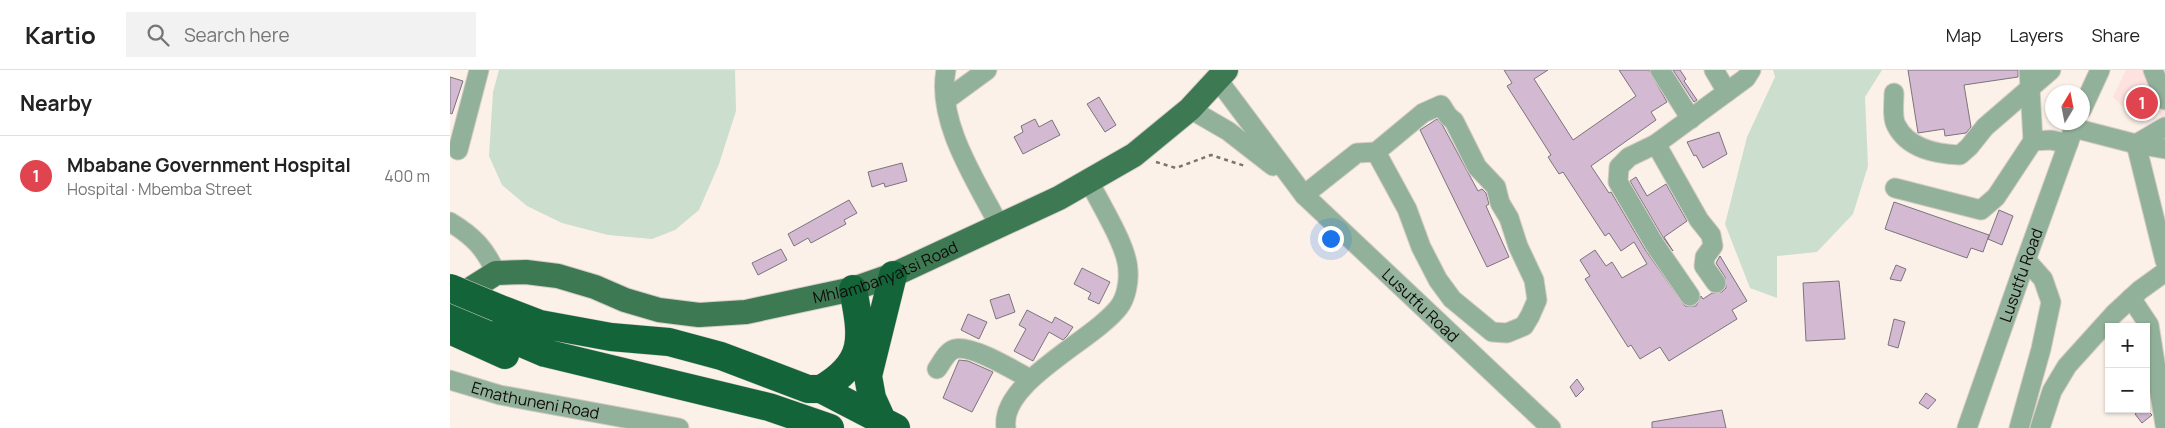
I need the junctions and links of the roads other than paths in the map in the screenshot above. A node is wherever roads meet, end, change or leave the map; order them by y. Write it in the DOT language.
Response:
graph roads {
  1 [pos="479,70"];
  2 [pos="946,70"];
  3 [pos="1660,70"];
  4 [pos="1714,70"];
  5 [pos="1752,70"];
  6 [pos="2029,70"];
  7 [pos="2051,70"];
  8 [pos="2100,70"];
  9 [pos="2154,70"];
  10 [pos="984,71"];
  11 [pos="1222,75"];
  12 [pos="2030,90"];
  13 [pos="1727,92"];
  14 [pos="2090,92"];
  15 [pos="1894,93"];
  16 [pos="946,100"];
  17 [pos="2165,100"];
  18 [pos="1190,109"];
  19 [pos="1691,118"];
  20 [pos="2165,127"];
  21 [pos="2073,132"];
  22 [pos="2033,141"];
  23 [pos="1656,144"];
  24 [pos="2136,144"];
  25 [pos="2165,149"];
  26 [pos="458,150"];
  27 [pos="1376,152"];
  28 [pos="1089,181"];
  29 [pos="1298,188"];
  30 [pos="1895,188"];
  31 [pos="450,222"];
  32 [pos="998,225"];
  33 [pos="2026,260"];
  34 [pos="2165,261"];
  35 [pos="2165,272"];
  36 [pos="496,273"];
  37 [pos="893,275"];
  38 [pos="1716,284"];
  39 [pos="450,288"];
  40 [pos="853,289"];
  41 [pos="1690,296"];
  42 [pos="2132,298"];
  43 [pos="450,304"];
  44 [pos="450,330"];
  45 [pos="937,369"];
  46 [pos="1030,379"];
  47 [pos="450,380"];
  48 [pos="627,383"];
  49 [pos="820,389"];
  50 [pos="889,424"];
  51 [pos="2165,425"];
  52 [pos="679,428"];
  53 [pos="776,428"];
  54 [pos="830,428"];
  55 [pos="1006,428"];
  56 [pos="1551,428"];
  57 [pos="1967,428"];
  58 [pos="2019,428"];
  59 [pos="2040,428"];
  1 -- 26 [label="street"];
  2 -- 16 [label="street"];
  3 -- 19 [label="street"];
  4 -- 13 [label="street"];
  5 -- 13 [label="street"];
  6 -- 12 [label="street"];
  7 -- 12 [label="street"];
  8 -- 14 [label="street"];
  9 -- 17 [label="street"];
  10 -- 16 [label="street"];
  11 -- 18 [label="main road, Mhlambanyatsi Road"];
  11 -- 29 [label="street, Lusutfu Road"];
  12 -- 15 [label="street"];
  12 -- 22 [label="street"];
  13 -- 19 [label="street"];
  16 -- 32 [label="street"];
  18 -- 28 [label="main road, Mhlambanyatsi Road"];
  18 -- 29 [label="street, Lusutfu Road"];
  19 -- 23 [label="street"];
  20 -- 24 [label="street"];
  21 -- 22 [label="street"];
  21 -- 24 [label="street"];
  21 -- 33 [label="street, Lusutfu Road"];
  22 -- 30 [label="street"];
  23 -- 38 [label="street"];
  23 -- 41 [label="street"];
  24 -- 25 [label="street"];
  24 -- 34 [label="street"];
  27 -- 27 [label="street"];
  27 -- 29 [label="street"];
  28 -- 32 [label="main road, Mhlambanyatsi Road"];
  28 -- 46 [label="street"];
  29 -- 56 [label="street, Lusutfu Road"];
  31 -- 36 [label="street"];
  32 -- 37 [label="main road, Mhlambanyatsi Road"];
  33 -- 57 [label="street, Lusutfu Road"];
  33 -- 58 [label="street"];
  35 -- 42 [label="street"];
  36 -- 40 [label="main road, Mhlambanyatsi Road"];
  36 -- 43 [label="main road"];
  37 -- 40 [label="main road, Mhlambanyatsi Road"];
  37 -- 50 [label="highway"];
  39 -- 49 [label="highway, bridge"];
  40 -- 49 [label="highway"];
  42 -- 51 [label="street"];
  42 -- 59 [label="street"];
  43 -- 48 [label="highway"];
  44 -- 48 [label="highway"];
  45 -- 46 [label="street"];
  46 -- 55 [label="street"];
  47 -- 52 [label="street, Emathuneni Road"];
  48 -- 53 [label="highway"];
  48 -- 54 [label="highway"];
  49 -- 50 [label="highway"];
}
